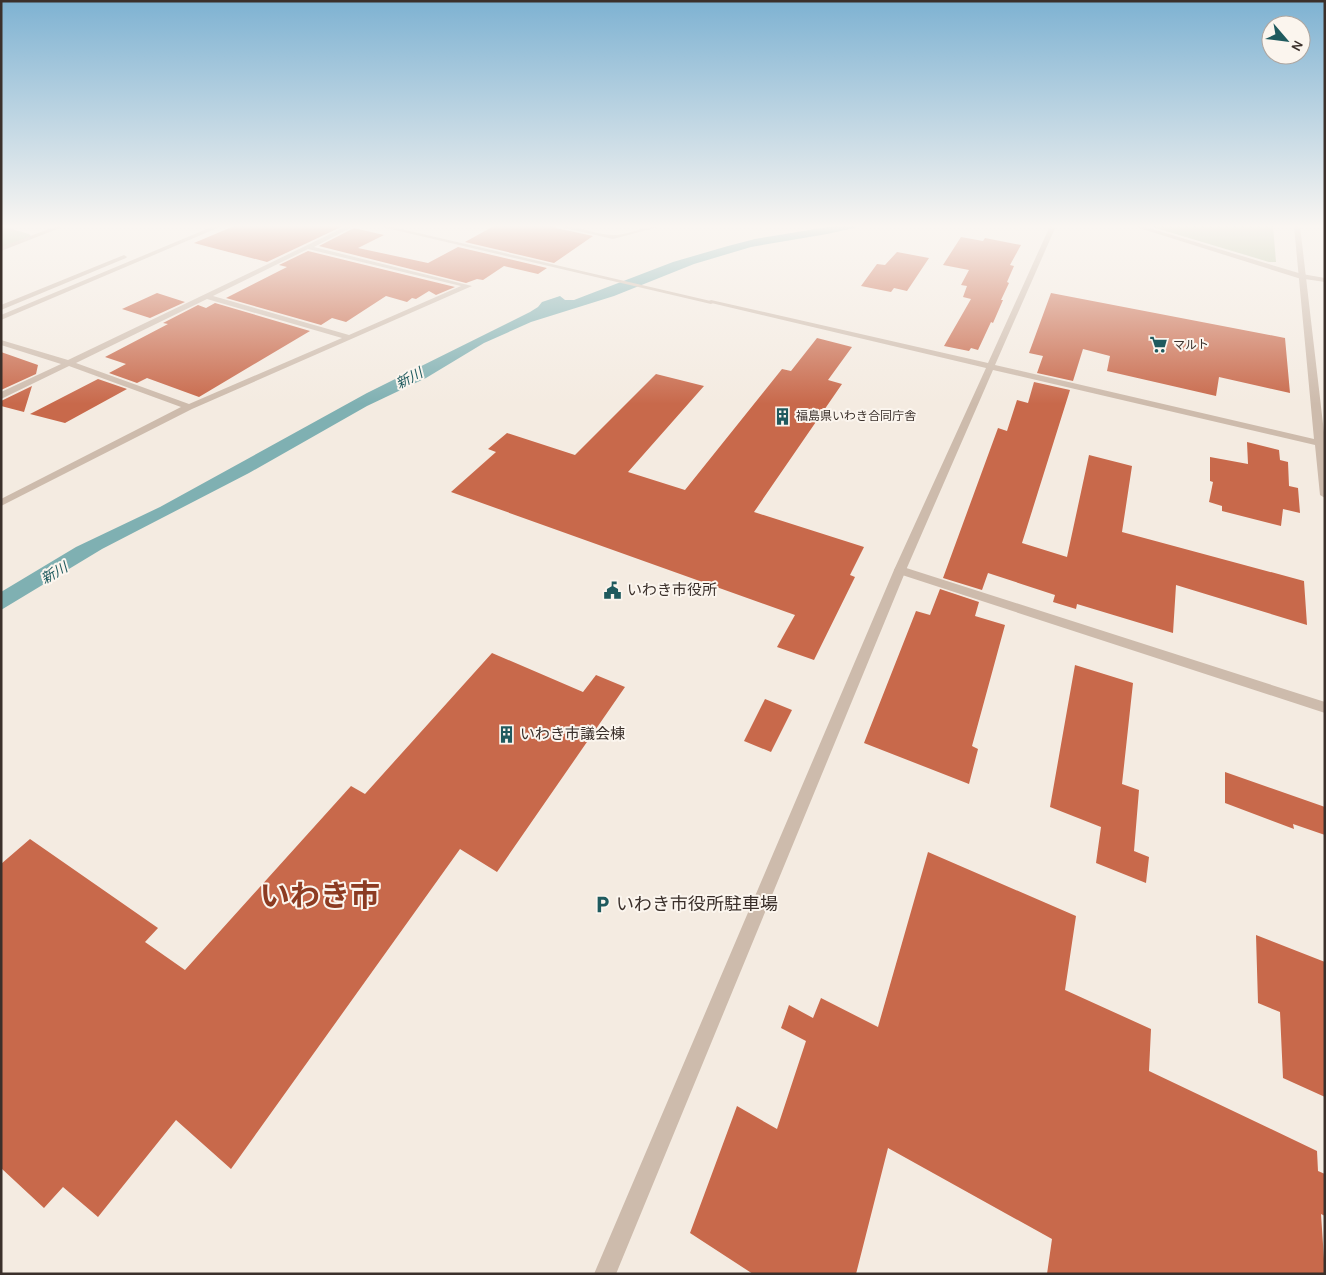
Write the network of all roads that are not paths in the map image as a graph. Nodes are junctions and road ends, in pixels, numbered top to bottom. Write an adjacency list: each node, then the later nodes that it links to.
1 (55, 286): 9 (street)
2 (78, 286): 10 (street)
3 (228, 286): 8 (street)
4 (466, 286): 11 (street)
5 (642, 286): 14 (street)
6 (1027, 286): 14 (street)
7 (1302, 286): 17 (street)
8 (206, 296): 11 (street); 13 (street)
9 (1, 308)
10 (1, 318)
11 (349, 337): 16 (street)
12 (1, 342): 13 (street)
13 (68, 363): 15 (street); 16 (street)
14 (990, 367): 17 (street); 20 (street)
15 (1, 396)
16 (189, 407): 19 (street)
17 (1322, 444): 18 (street)
18 (1325, 495)
19 (1, 503)
20 (900, 570): 21 (street); 22 (street)
21 (1325, 708)
22 (605, 1274)

